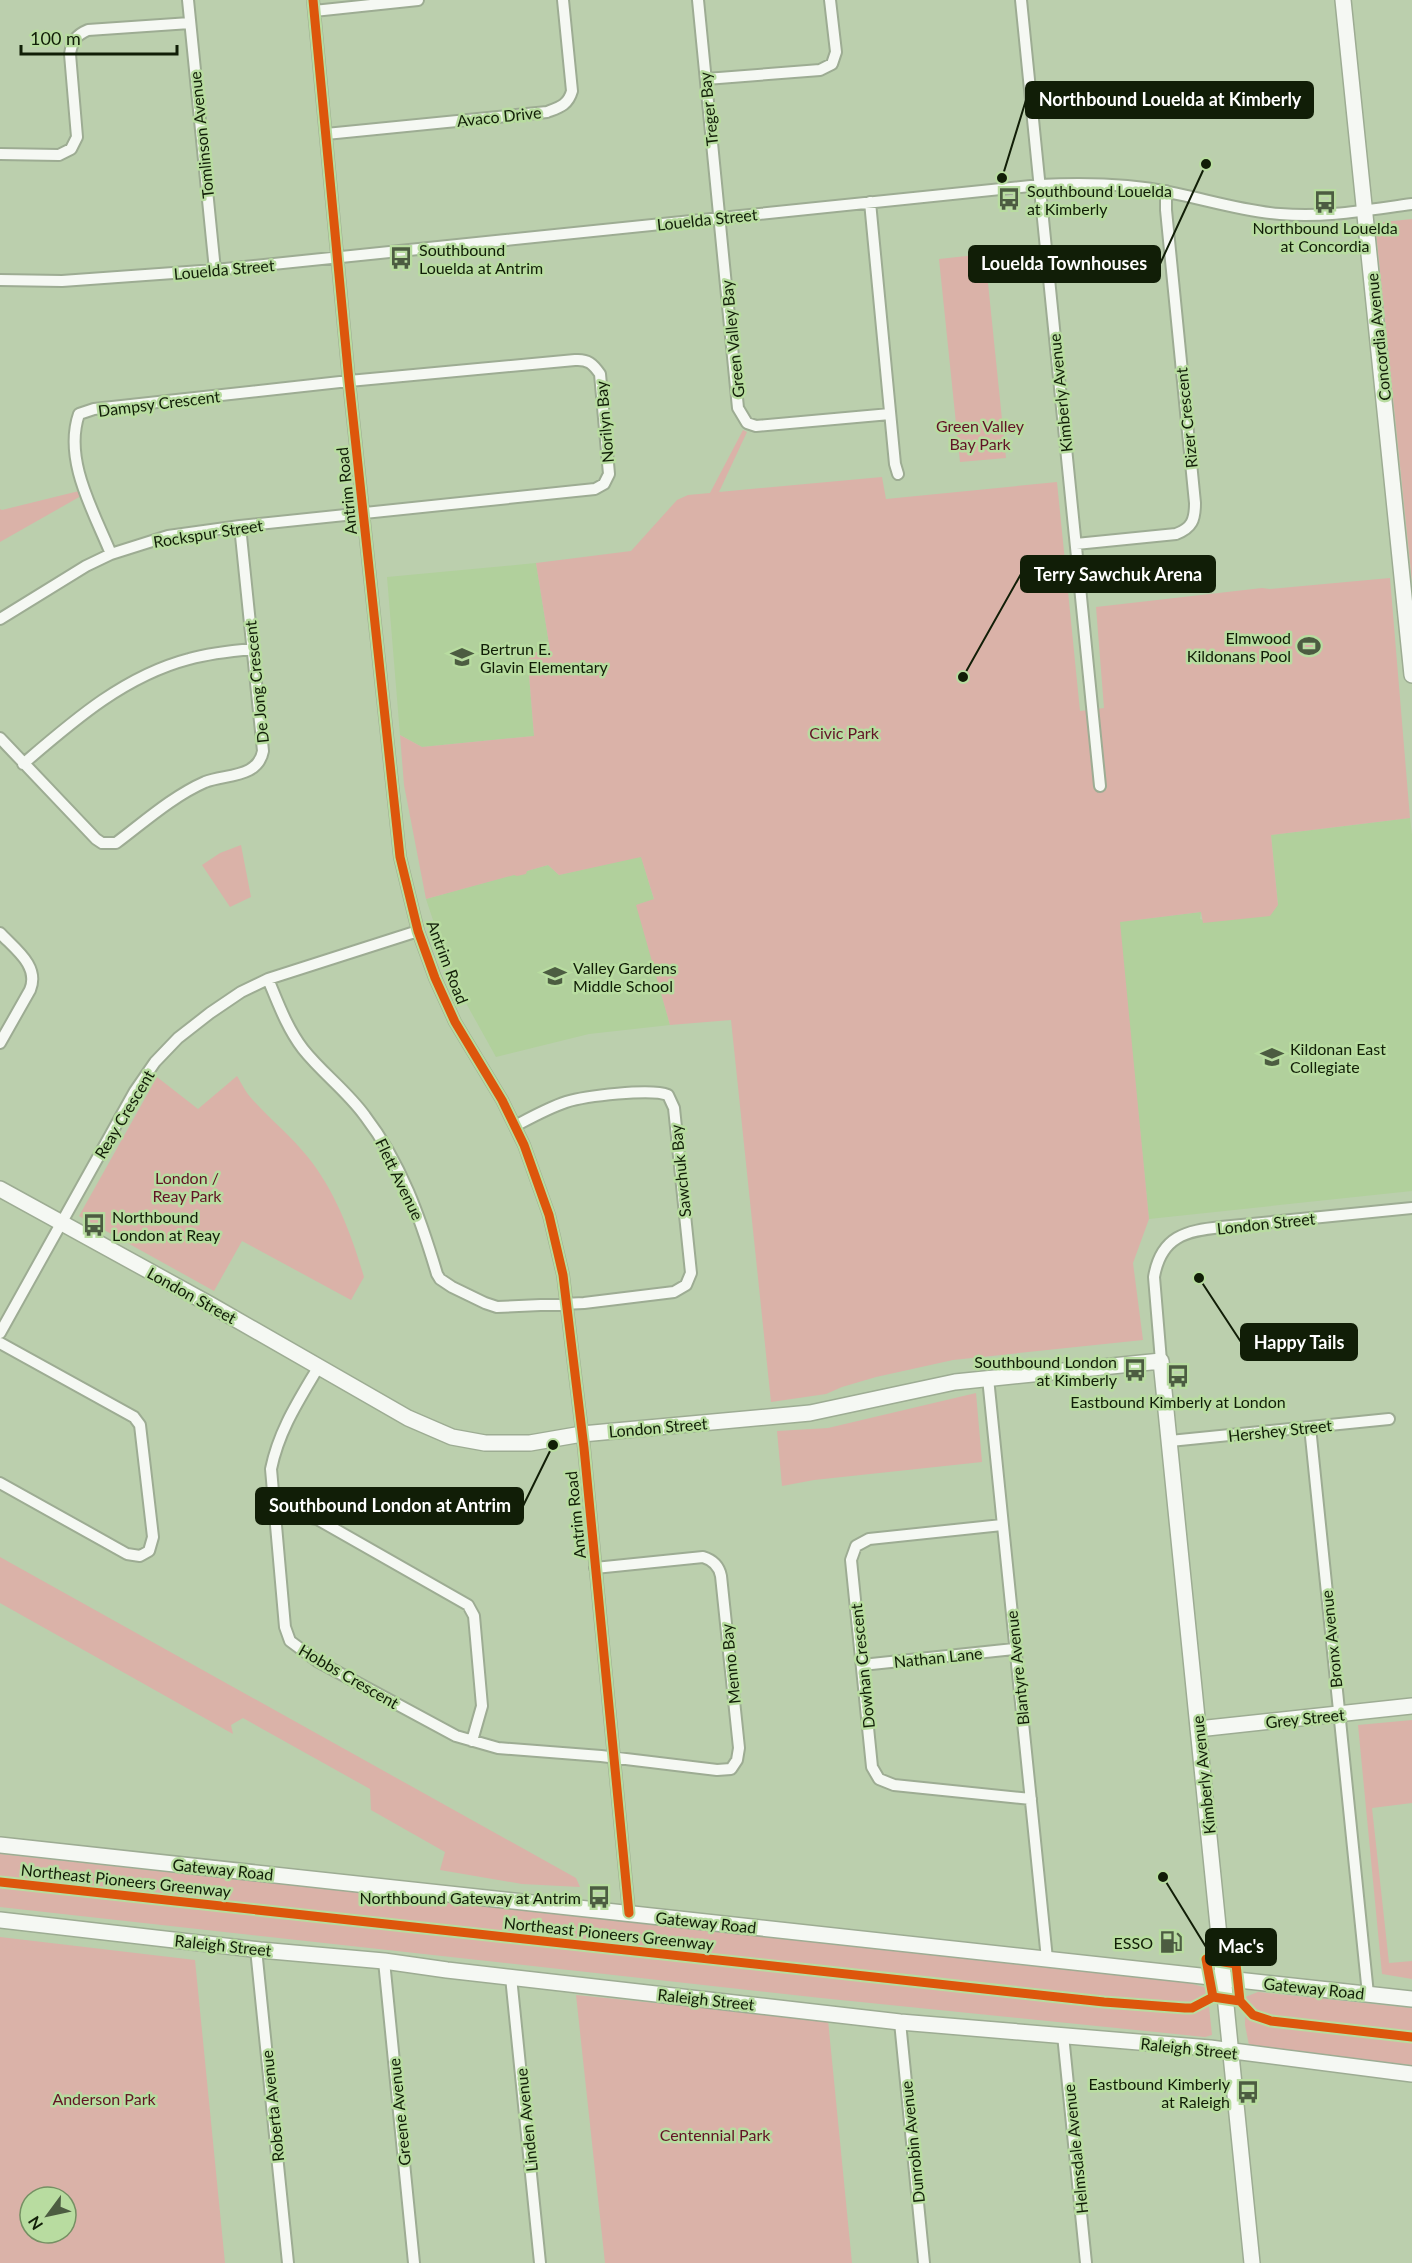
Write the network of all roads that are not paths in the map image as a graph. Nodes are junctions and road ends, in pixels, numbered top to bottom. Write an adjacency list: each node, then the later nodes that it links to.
1 (188, 0): 9 (street, Tomlinson Avenue)
2 (418, 0): 8 (street)
3 (563, 0): 11 (street, Avaco Drive)
4 (698, 0): 10 (street, Treger Bay)
5 (830, 0): 10 (street)
6 (1021, 0): 13 (street, Kimberly Avenue)
7 (1343, 0): 17 (street, Concordia Avenue)
8 (313, 5): 11 (street, Antrim Road)
9 (190, 23): 12 (street); 20 (street, Tomlinson Avenue)
10 (706, 79): 18 (street, Treger Bay)
11 (326, 134): 19 (street, Antrim Road)
12 (0, 154)
13 (1040, 185): 14 (street, Louelda Street); 15 (street, Louelda Street); 27 (street, Kimberly Avenue)
14 (1166, 191): 17 (street, Louelda Street); 27 (street, Rizer Crescent)
15 (870, 202): 18 (street, Louelda Street); 23 (street)
16 (1412, 204): 17 (street, Louelda Street)
17 (1365, 210): 31 (street, Concordia Avenue)
18 (720, 218): 19 (street, Louelda Street); 23 (street, Green Valley Bay)
19 (339, 258): 20 (street, Louelda Street); 22 (street, Antrim Road)
20 (215, 270): 21 (street, Louelda Street)
21 (0, 280)
22 (349, 381): 25 (street, Antrim Road); 25 (street, Norilyn Bay); 28 (street, Dampsy Crescent)
23 (890, 414): 24 (street)
24 (898, 474)
25 (363, 514): 26 (street, Rockspur Street); 35 (street, Antrim Road)
26 (240, 526): 28 (street, Rockspur Street); 30 (street, De Jong Crescent)
27 (1076, 543): 34 (street, Kimberly Avenue)
28 (111, 554): 29 (street, Rockspur Street)
29 (0, 619)
30 (253, 649): 33 (street); 33 (street, De Jong Crescent)
31 (1412, 675)
32 (0, 738): 33 (street, De Jong Crescent)
33 (23, 764)
34 (1100, 786)
35 (418, 931): 37 (street, Reay Crescent); 39 (street, Antrim Road)
36 (0, 933): 38 (street)
37 (268, 979): 42 (street, Reay Crescent); 44 (street, Flett Avenue)
38 (0, 1043)
39 (515, 1126): 44 (street, Antrim Road); 44 (street, Sawchuk Bay)
40 (0, 1189): 42 (street, London Street)
41 (1412, 1208): 43 (street, London Street)
42 (61, 1223): 45 (street, Reay Crescent); 48 (street, London Street)
43 (1154, 1286): 47 (street, Kimberly Avenue)
44 (568, 1303): 52 (street, Antrim Road)
45 (0, 1333)
46 (0, 1343): 54 (street)
47 (1161, 1361): 49 (street, London Street); 53 (street, Kimberly Avenue)
48 (319, 1366): 52 (street, London Street); 55 (street, Hobbs Crescent)
49 (988, 1378): 52 (street, London Street); 56 (street, Blantyre Avenue)
50 (1389, 1419): 51 (street, Hershey Street)
51 (1310, 1427): 53 (street, Hershey Street); 61 (street, Bronx Avenue)
52 (582, 1434): 57 (street, Antrim Road)
53 (1170, 1441): 62 (street, Kimberly Avenue)
54 (0, 1483)
55 (275, 1516): 63 (street, Hobbs Crescent); 63 (street)
56 (1002, 1525): 58 (street, Blantyre Avenue); 59 (street, Dowhan Crescent)
57 (595, 1568): 64 (street, Antrim Road); 64 (street, Menno Bay)
58 (1014, 1649): 59 (street, Nathan Lane); 65 (street, Blantyre Avenue)
59 (862, 1665): 65 (street, Dowhan Crescent)
60 (1412, 1706): 61 (street, Grey Street)
61 (1338, 1715): 62 (street, Grey Street); 74 (street, Bronx Avenue)
62 (1198, 1729): 73 (street, Kimberly Avenue)
63 (472, 1741): 64 (street, Hobbs Crescent)
64 (615, 1759): 67 (street, Antrim Road)
65 (1031, 1799): 70 (street, Blantyre Avenue)
66 (0, 1845): 67 (street, Gateway Road)
67 (629, 1913): 70 (street, Gateway Road)
68 (0, 1920): 69 (street, Raleigh Street)
69 (256, 1949): 71 (street, Raleigh Street); 80 (street, Roberta Avenue)
70 (1047, 1959): 73 (street, Gateway Road)
71 (384, 1961): 72 (street, Raleigh Street); 81 (street, Greene Avenue)
72 (511, 1977): 76 (street, Raleigh Street); 82 (street, Linden Avenue)
73 (1224, 1978): 74 (street, Gateway Road); 78 (street, Kimberly Avenue)
74 (1368, 1994): 75 (street, Gateway Road)
75 (1412, 1999)
76 (900, 2022): 77 (street, Raleigh Street); 83 (street, Dunrobin Avenue)
77 (1063, 2035): 78 (street, Raleigh Street); 84 (street, Helmsdale Avenue)
78 (1232, 2052): 79 (street, Raleigh Street); 85 (street, Kimberly Avenue)
79 (1412, 2074)
80 (288, 2263)
81 (414, 2263)
82 (540, 2263)
83 (924, 2263)
84 (1086, 2263)
85 (1252, 2263)

